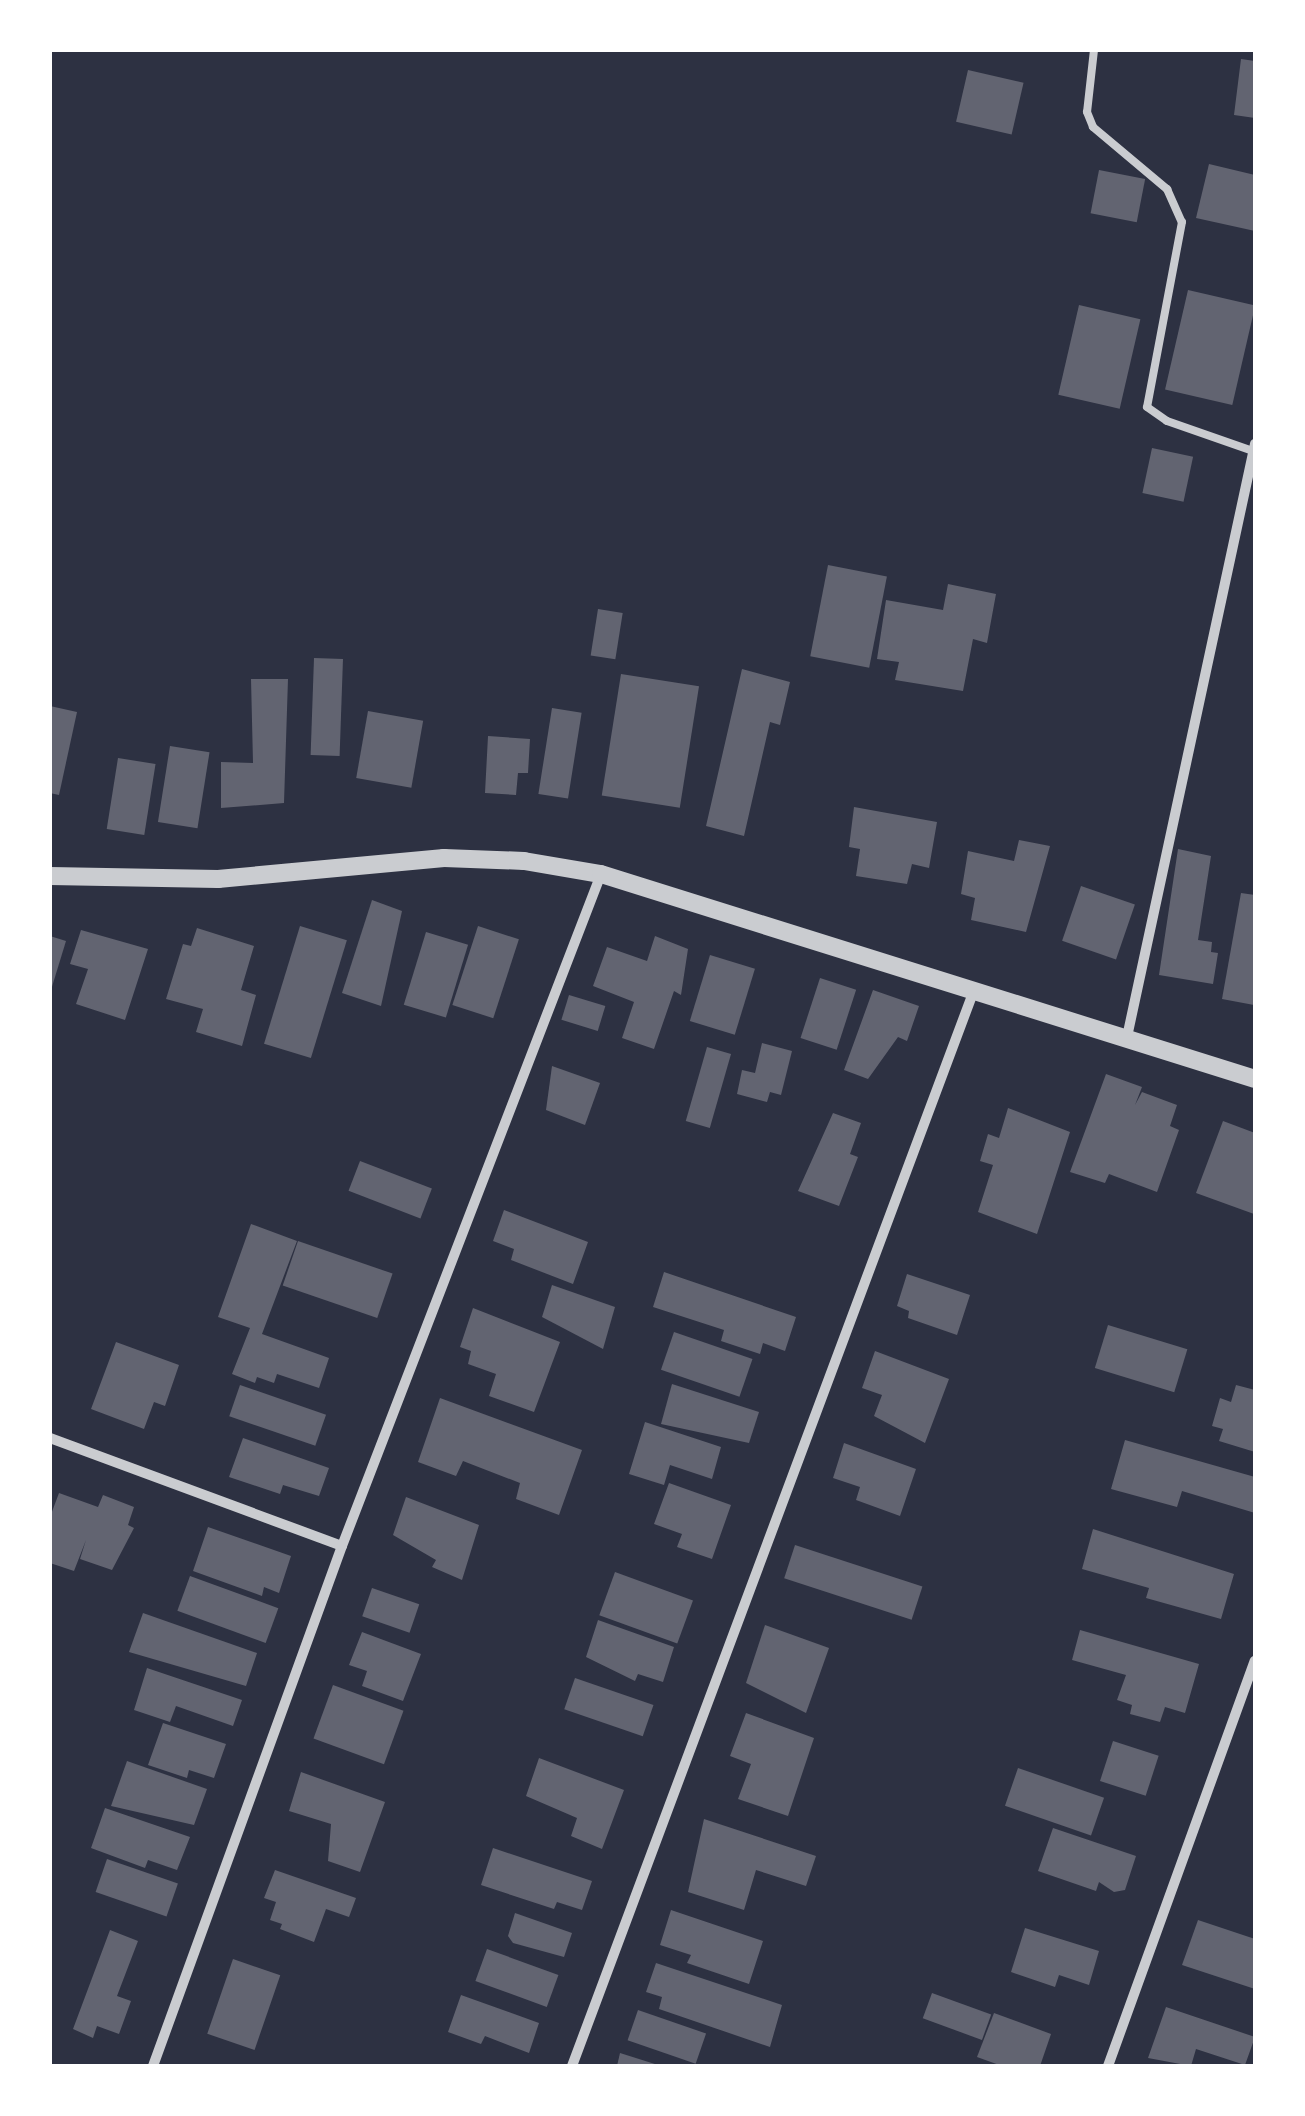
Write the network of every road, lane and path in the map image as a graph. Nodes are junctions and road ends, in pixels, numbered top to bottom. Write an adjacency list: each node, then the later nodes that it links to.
1 (1094, 50): 2 (lane)
2 (1254, 448): 6 (street)
3 (602, 874): 4 (street); 5 (street); 9 (street)
4 (50, 876)
5 (975, 986): 6 (street); 12 (street)
6 (1127, 1037): 7 (street)
7 (1255, 1078)
8 (50, 1438): 9 (street)
9 (342, 1546): 11 (street)
10 (1255, 1661): 13 (street)
11 (153, 2066)
12 (572, 2066)
13 (1108, 2066)

